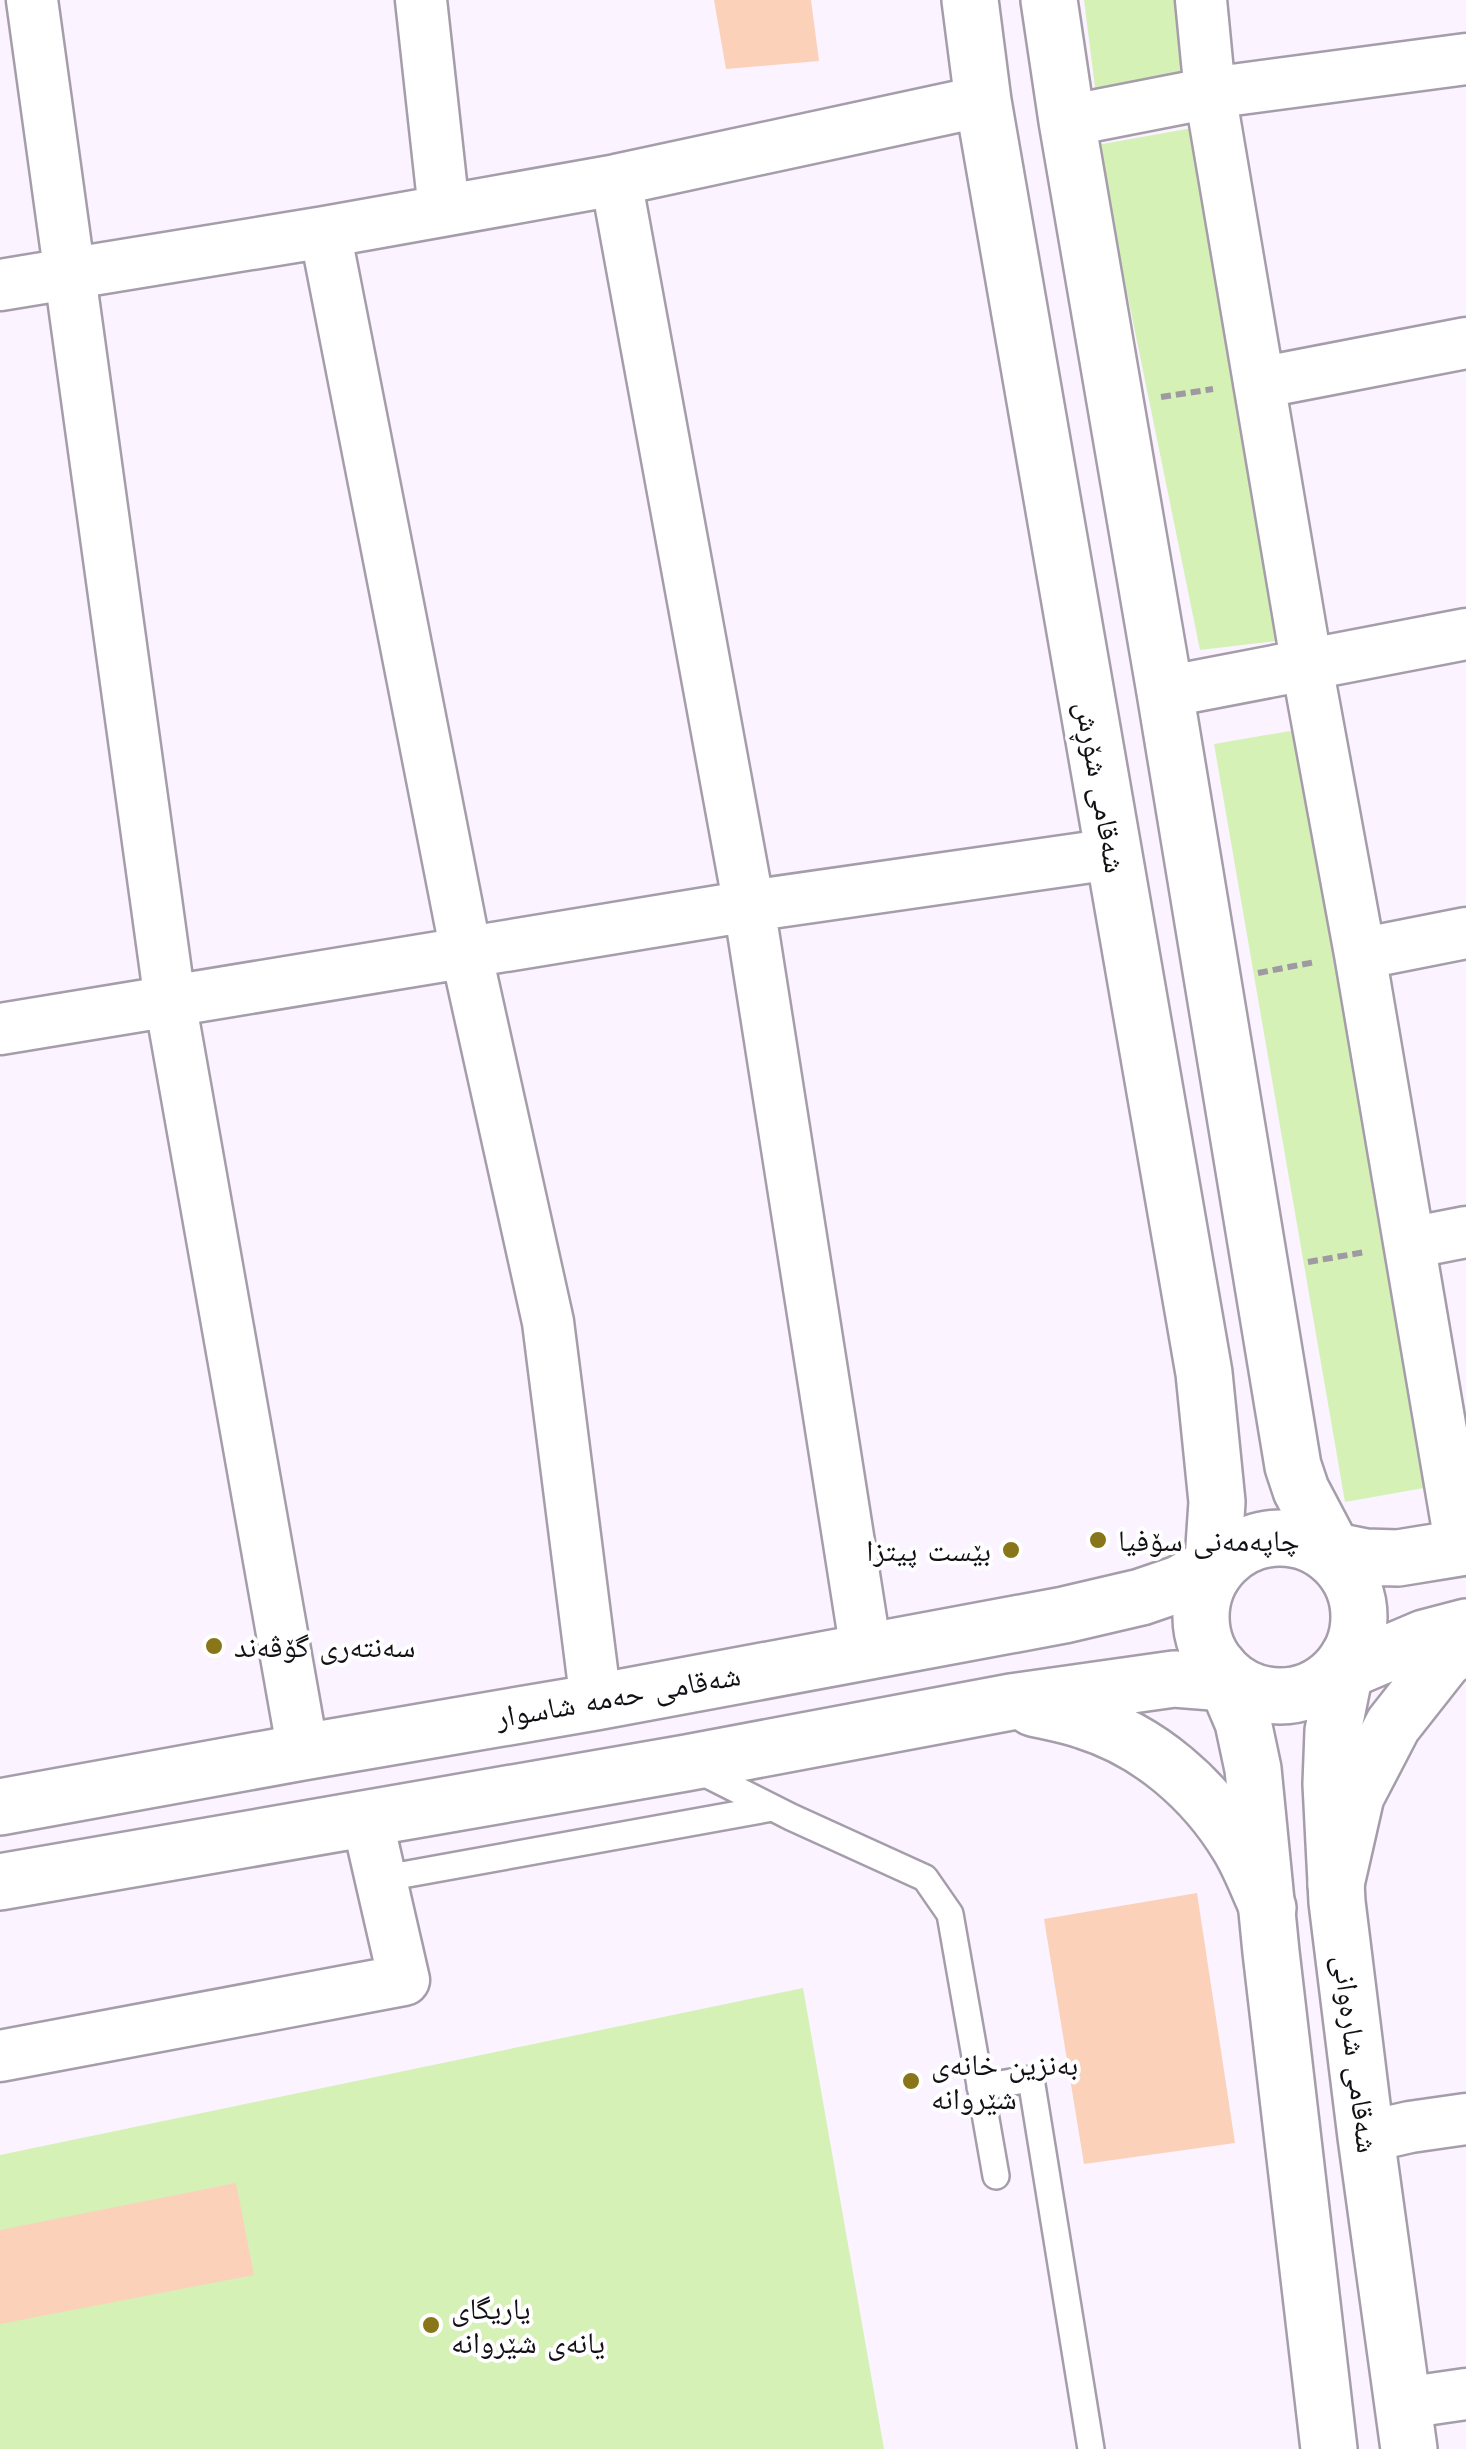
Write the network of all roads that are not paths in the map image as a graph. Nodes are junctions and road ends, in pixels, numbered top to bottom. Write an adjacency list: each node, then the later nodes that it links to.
1 (32, 0): 13 (street)
2 (421, 0): 11 (street)
3 (970, 0): 8 (main road, شەقامی شۆڕش)
4 (1049, 0): 9 (main road)
5 (1201, 0): 7 (street)
6 (1466, 59): 7 (street)
7 (1210, 93): 9 (street); 16 (street)
8 (983, 101): 10 (street); 20 (main road, شەقامی شۆڕش)
9 (1066, 121): 19 (main road)
10 (616, 180): 11 (street); 21 (street)
11 (444, 210): 12 (street)
12 (325, 232): 13 (street); 23 (street)
13 (71, 272): 14 (street); 25 (street)
14 (0, 285)
15 (1466, 343): 16 (street)
16 (1259, 383): 18 (street)
17 (1466, 634): 18 (street)
18 (1307, 666): 19 (street); 24 (street)
19 (1164, 692): 29 (main road)
20 (1112, 854): 21 (street); 30 (main road, شەقامی شۆڕش)
21 (749, 906): 23 (street); 36 (street)
22 (1466, 934): 24 (street)
23 (466, 952): 25 (street); 39 (street)
24 (1360, 954): 28 (street)
25 (170, 1000): 26 (street); 42 (street)
26 (0, 1028)
27 (1466, 1232): 28 (street)
28 (1410, 1243): 31 (street)
29 (1276, 1364): 30 (main road); 32 (main road)
30 (1204, 1373): 33 (main road, شەقامی شۆڕش)
31 (1463, 1548): 32 (main road)
32 (1331, 1554): 33 (main road); 37 (main road)
33 (1217, 1566): 36 (main road, شەقامی حەمە شاسوار); 38 (main road)
34 (1466, 1626): 37 (main road)
35 (1466, 1646): 50 (main road)
36 (866, 1650): 39 (main road, شەقامی حەمە شاسوار)
37 (1341, 1668): 38 (main road); 50 (main road, شەقامی شارەوانی)
38 (1228, 1679): 40 (main road); 51 (main road)
39 (596, 1702): 41 (main road, شەقامی حەمە شاسوار)
40 (1010, 1702): 43 (main road); 51 (main road)
41 (500, 1718): 42 (main road, شەقامی حەمە شاسوار); 44 (main road)
42 (303, 1752): 45 (main road, شەقامی حەمە شاسوار)
43 (686, 1763): 44 (main road); 46 (lane)
44 (523, 1791): 47 (main road)
45 (0, 1808)
46 (772, 1808): 48 (lane); 54 (lane)
47 (369, 1818): 48 (street); 49 (main road)
48 (380, 1879): 53 (street)
49 (0, 1882)
50 (1336, 1884): 52 (main road, شەقامی شارەوانی)
51 (1269, 1930): 52 (main road); 61 (main road)
52 (1342, 1943): 56 (main road, شەقامی شارەوانی)
53 (0, 2056)
54 (980, 2087): 57 (lane); 60 (lane)
55 (1466, 2119): 56 (street)
56 (1366, 2137): 59 (main road, شەقامی شارەوانی)
57 (996, 2176)
58 (1466, 2394): 59 (street)
59 (1407, 2426)
60 (1091, 2449)
61 (1329, 2449)

